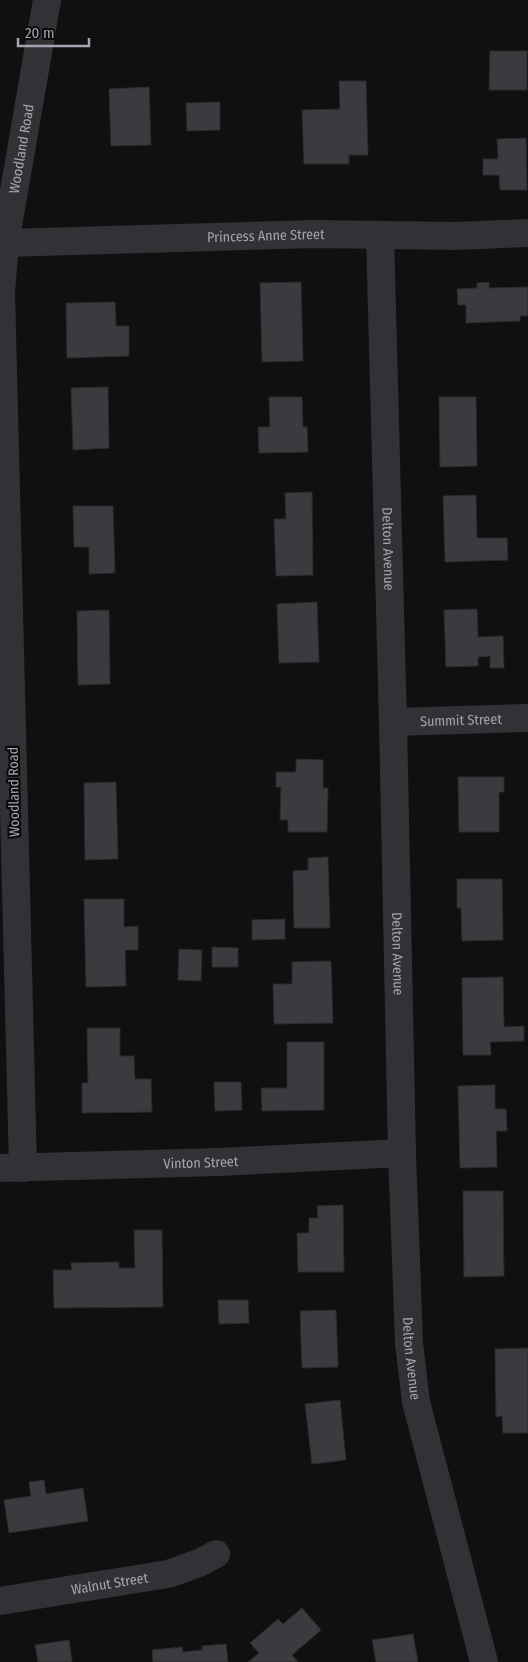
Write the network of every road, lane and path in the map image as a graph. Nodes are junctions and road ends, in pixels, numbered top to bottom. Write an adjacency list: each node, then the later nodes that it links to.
1 (48, 0): 4 (street, Woodland Road)
2 (528, 233): 3 (street, Princess Anne Street)
3 (380, 235): 4 (street, Princess Anne Street); 6 (street, Delton Avenue)
4 (6, 243): 8 (street, Woodland Road)
5 (528, 718): 6 (street, Summit Street)
6 (393, 722): 7 (street, Delton Avenue)
7 (402, 1153): 8 (street, Vinton Street); 11 (street, Delton Avenue)
8 (12, 1168)
9 (216, 1554): 10 (street, Walnut Street)
10 (0, 1601)
11 (484, 1662)

